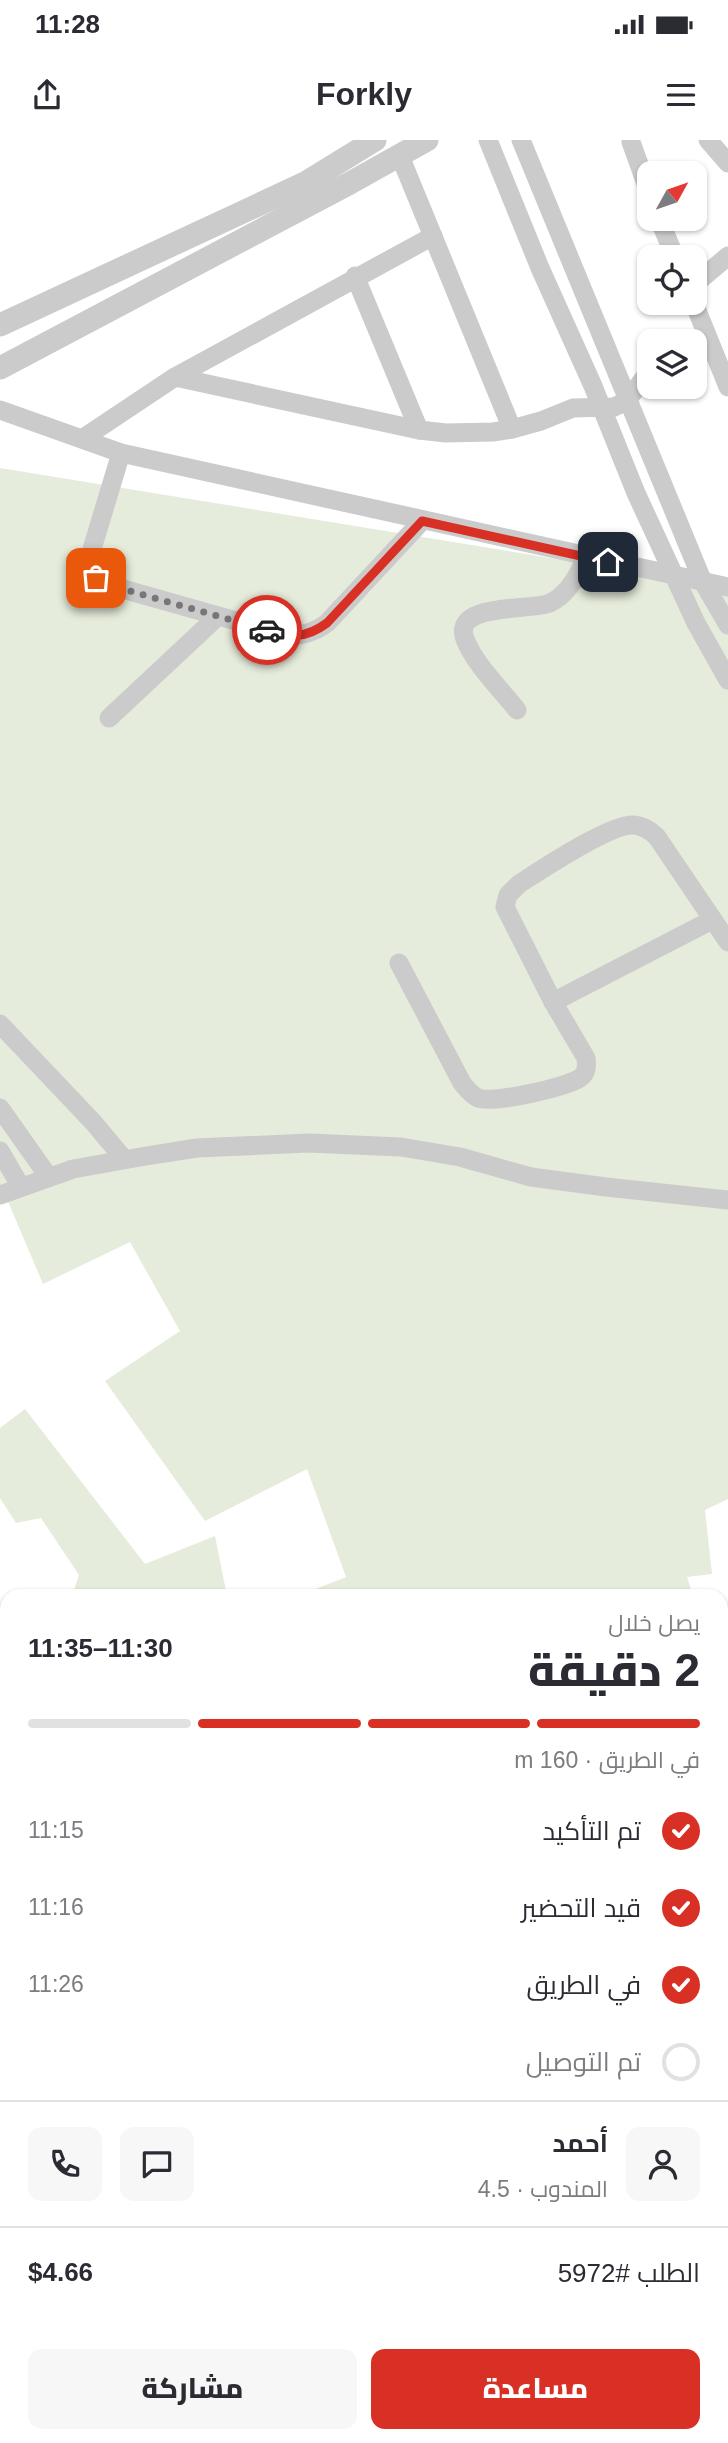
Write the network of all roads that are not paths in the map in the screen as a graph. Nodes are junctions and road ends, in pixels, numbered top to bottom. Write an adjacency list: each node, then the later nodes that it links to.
1 (375, 140): 14 (street)
2 (427, 140): 7 (street)
3 (488, 140): 20 (street)
4 (521, 140): 18 (street)
5 (708, 140): 9 (street)
6 (631, 142): 8 (street)
7 (400, 156): 10 (street); 16 (street)
8 (638, 161)
9 (728, 163)
10 (433, 236): 13 (street); 27 (street)
11 (728, 256): 12 (street)
12 (707, 274)
13 (355, 276): 19 (street); 28 (street)
14 (0, 325)
15 (707, 351): 22 (street)
16 (0, 368)
17 (637, 371): 18 (street)
18 (615, 372): 20 (street); 23 (street)
19 (175, 377): 28 (street); 29 (street)
20 (593, 386): 24 (street); 25 (street)
21 (637, 387): 23 (street)
22 (728, 387)
23 (627, 401): 25 (street); 34 (street)
24 (573, 408): 25 (street); 27 (street)
25 (601, 409): 33 (street)
26 (0, 410): 29 (street)
27 (512, 429): 28 (street)
28 (419, 430)
29 (82, 439): 30 (street)
30 (121, 453): 31 (street); 36 (street)
31 (422, 521): 32 (street); 36 (street)
32 (586, 556): 33 (street); 39 (street)
33 (674, 576): 34 (street); 38 (street)
34 (703, 582): 35 (street); 37 (street)
35 (728, 587)
36 (218, 616): 40 (street)
37 (728, 625)
38 (728, 680)
39 (517, 710)
40 (109, 718)
41 (712, 920): 42 (street); 44 (street); 44 (street)
42 (728, 942)
43 (399, 963): 44 (street)
44 (552, 1002)
45 (0, 1024): 48 (street)
46 (0, 1108): 49 (street)
47 (0, 1152): 50 (street)
48 (124, 1159): 49 (street); 52 (street)
49 (48, 1176): 50 (street)
50 (21, 1187): 51 (street)
51 (0, 1195)
52 (728, 1200)

